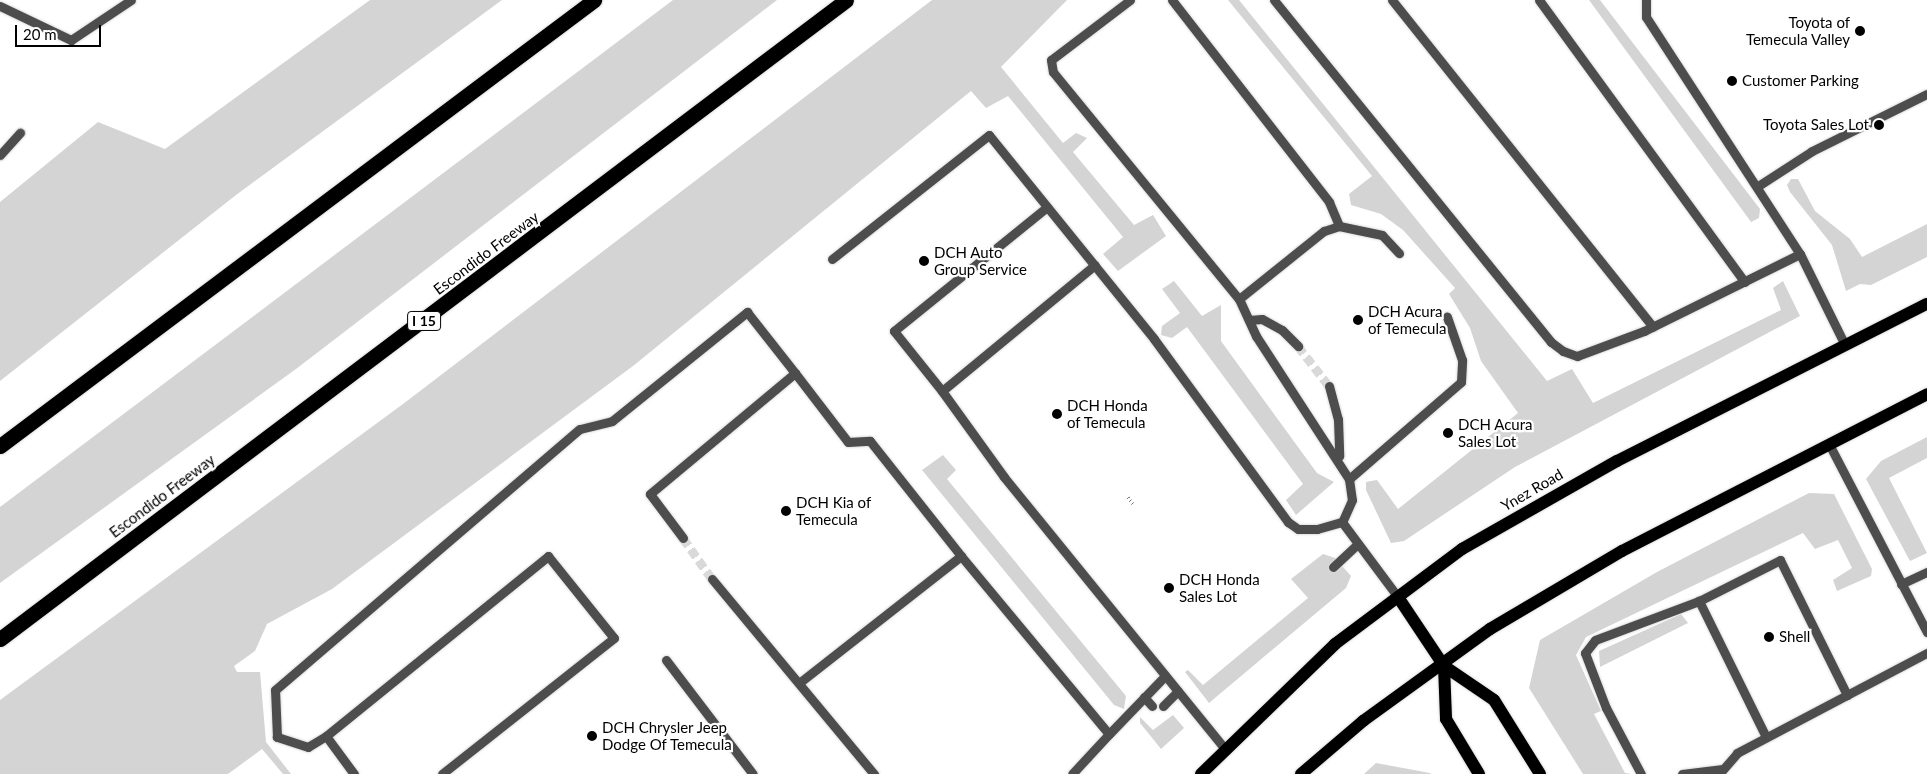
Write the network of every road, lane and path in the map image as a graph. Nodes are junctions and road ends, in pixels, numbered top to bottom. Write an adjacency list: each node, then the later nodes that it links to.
1 (131, 0): 10 (lane)
2 (594, 0): 33 (highway)
3 (846, 0): 50 (highway, Escondido Freeway / I 15)
4 (1130, 0): 22 (lane)
5 (1172, 0): 16 (lane)
6 (1274, 0): 26 (lane)
7 (1392, 0): 26 (lane)
8 (1539, 0): 21 (lane)
9 (1645, 0): 14 (lane)
10 (0, 6)
11 (1927, 94): 14 (lane)
12 (20, 132): 13 (lane)
13 (0, 155)
14 (1758, 186): 18 (lane)
15 (1047, 207): 19 (lane); 20 (lane); 31 (lane)
16 (1339, 226): 17 (lane); 22 (lane)
17 (1399, 253)
18 (1800, 254): 21 (lane); 27 (lane)
19 (832, 259)
20 (1094, 265): 31 (lane); 39 (lane)
21 (1745, 282): 26 (lane)
22 (1239, 299): 25 (lane)
23 (1927, 304): 27 (main road, Ynez Road)
24 (1448, 317): 36 (lane)
25 (1248, 320): 28 (lane); 35 (lane)
26 (1652, 327)
27 (1846, 345): 47 (main road, Ynez Road)
28 (1298, 346)
29 (795, 373): 40 (lane); 42 (lane); 62 (lane)
30 (1329, 386): 35 (lane)
31 (942, 391): 54 (lane)
32 (1927, 394): 34 (main road)
33 (0, 446)
34 (1830, 446): 46 (lane); 53 (main road)
35 (1339, 456): 36 (lane)
36 (1350, 479): 39 (lane)
37 (1128, 497): 38 (path)
38 (1134, 505)
39 (1342, 522): 41 (lane)
40 (683, 538)
41 (1358, 544): 43 (lane); 47 (lane)
42 (961, 556): 55 (lane); 61 (lane)
43 (1333, 567)
44 (1927, 572): 46 (lane)
45 (712, 579): 55 (lane)
46 (1902, 584): 49 (lane)
47 (1398, 597): 53 (main road); 64 (main road, Ynez Road)
48 (1699, 601): 57 (lane); 63 (lane); 75 (lane)
49 (1927, 632)
50 (0, 639)
51 (1927, 653): 57 (lane)
52 (666, 660): 68 (lane)
53 (1444, 666): 72 (main road); 73 (main road); 74 (main road)
54 (1165, 676): 56 (lane); 58 (lane)
55 (799, 683): 69 (lane)
56 (1178, 691): 60 (lane); 64 (lane)
57 (1847, 695): 63 (lane)
58 (1144, 697): 59 (lane); 61 (lane)
59 (1152, 706)
60 (1163, 706)
61 (1110, 734): 70 (lane)
62 (326, 736): 66 (lane); 67 (lane)
63 (1766, 737): 65 (lane)
64 (1225, 749): 71 (main road, Ynez Road)
65 (1720, 772): 76 (lane)
66 (354, 774)
67 (442, 774)
68 (753, 774)
69 (874, 774)
70 (1072, 774)
71 (1201, 774)
72 (1301, 774)
73 (1479, 774)
74 (1540, 774)
75 (1641, 774)
76 (1682, 774)

